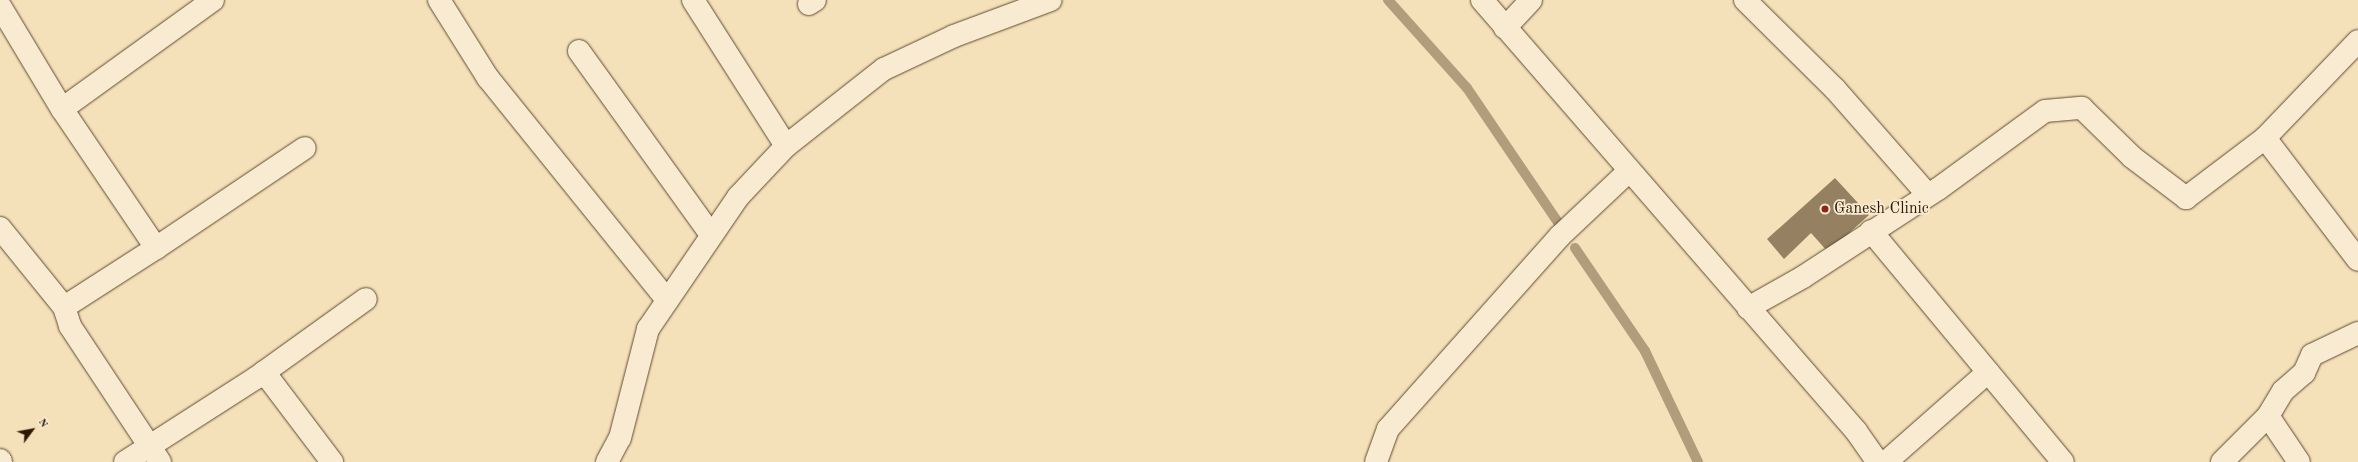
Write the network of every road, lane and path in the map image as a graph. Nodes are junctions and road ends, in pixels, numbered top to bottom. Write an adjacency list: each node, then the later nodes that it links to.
1 (213, 0): 12 (street)
2 (439, 0): 24 (street)
3 (693, 0): 14 (street)
4 (1051, 0): 14 (street)
5 (1482, 0): 9 (street)
6 (1531, 0): 9 (street)
7 (1745, 0): 17 (street)
8 (0, 6): 12 (street)
9 (1505, 28): 16 (street)
10 (2358, 41): 13 (street)
11 (579, 51): 20 (street)
12 (62, 109): 21 (street)
13 (2265, 138): 17 (street); 22 (street)
14 (786, 146): 20 (street)
15 (305, 148): 21 (street)
16 (1629, 171): 26 (street); 35 (street)
17 (1928, 195): 19 (street)
18 (0, 228): 25 (street)
19 (1871, 231): 26 (street); 29 (street)
20 (711, 235): 24 (street)
21 (156, 248): 25 (street)
22 (2358, 260)
23 (366, 299): 28 (street)
24 (667, 300): 34 (street)
25 (64, 307): 31 (street)
26 (1748, 308): 36 (street)
27 (2358, 333): 30 (street)
28 (264, 372): 31 (street); 33 (street)
29 (1988, 372): 37 (street); 38 (street)
30 (2268, 416): 39 (street); 40 (street)
31 (154, 454): 32 (street)
32 (125, 462)
33 (332, 462)
34 (607, 462)
35 (1376, 462)
36 (1878, 462)
37 (1886, 462)
38 (2063, 462)
39 (2222, 462)
40 (2299, 462)

